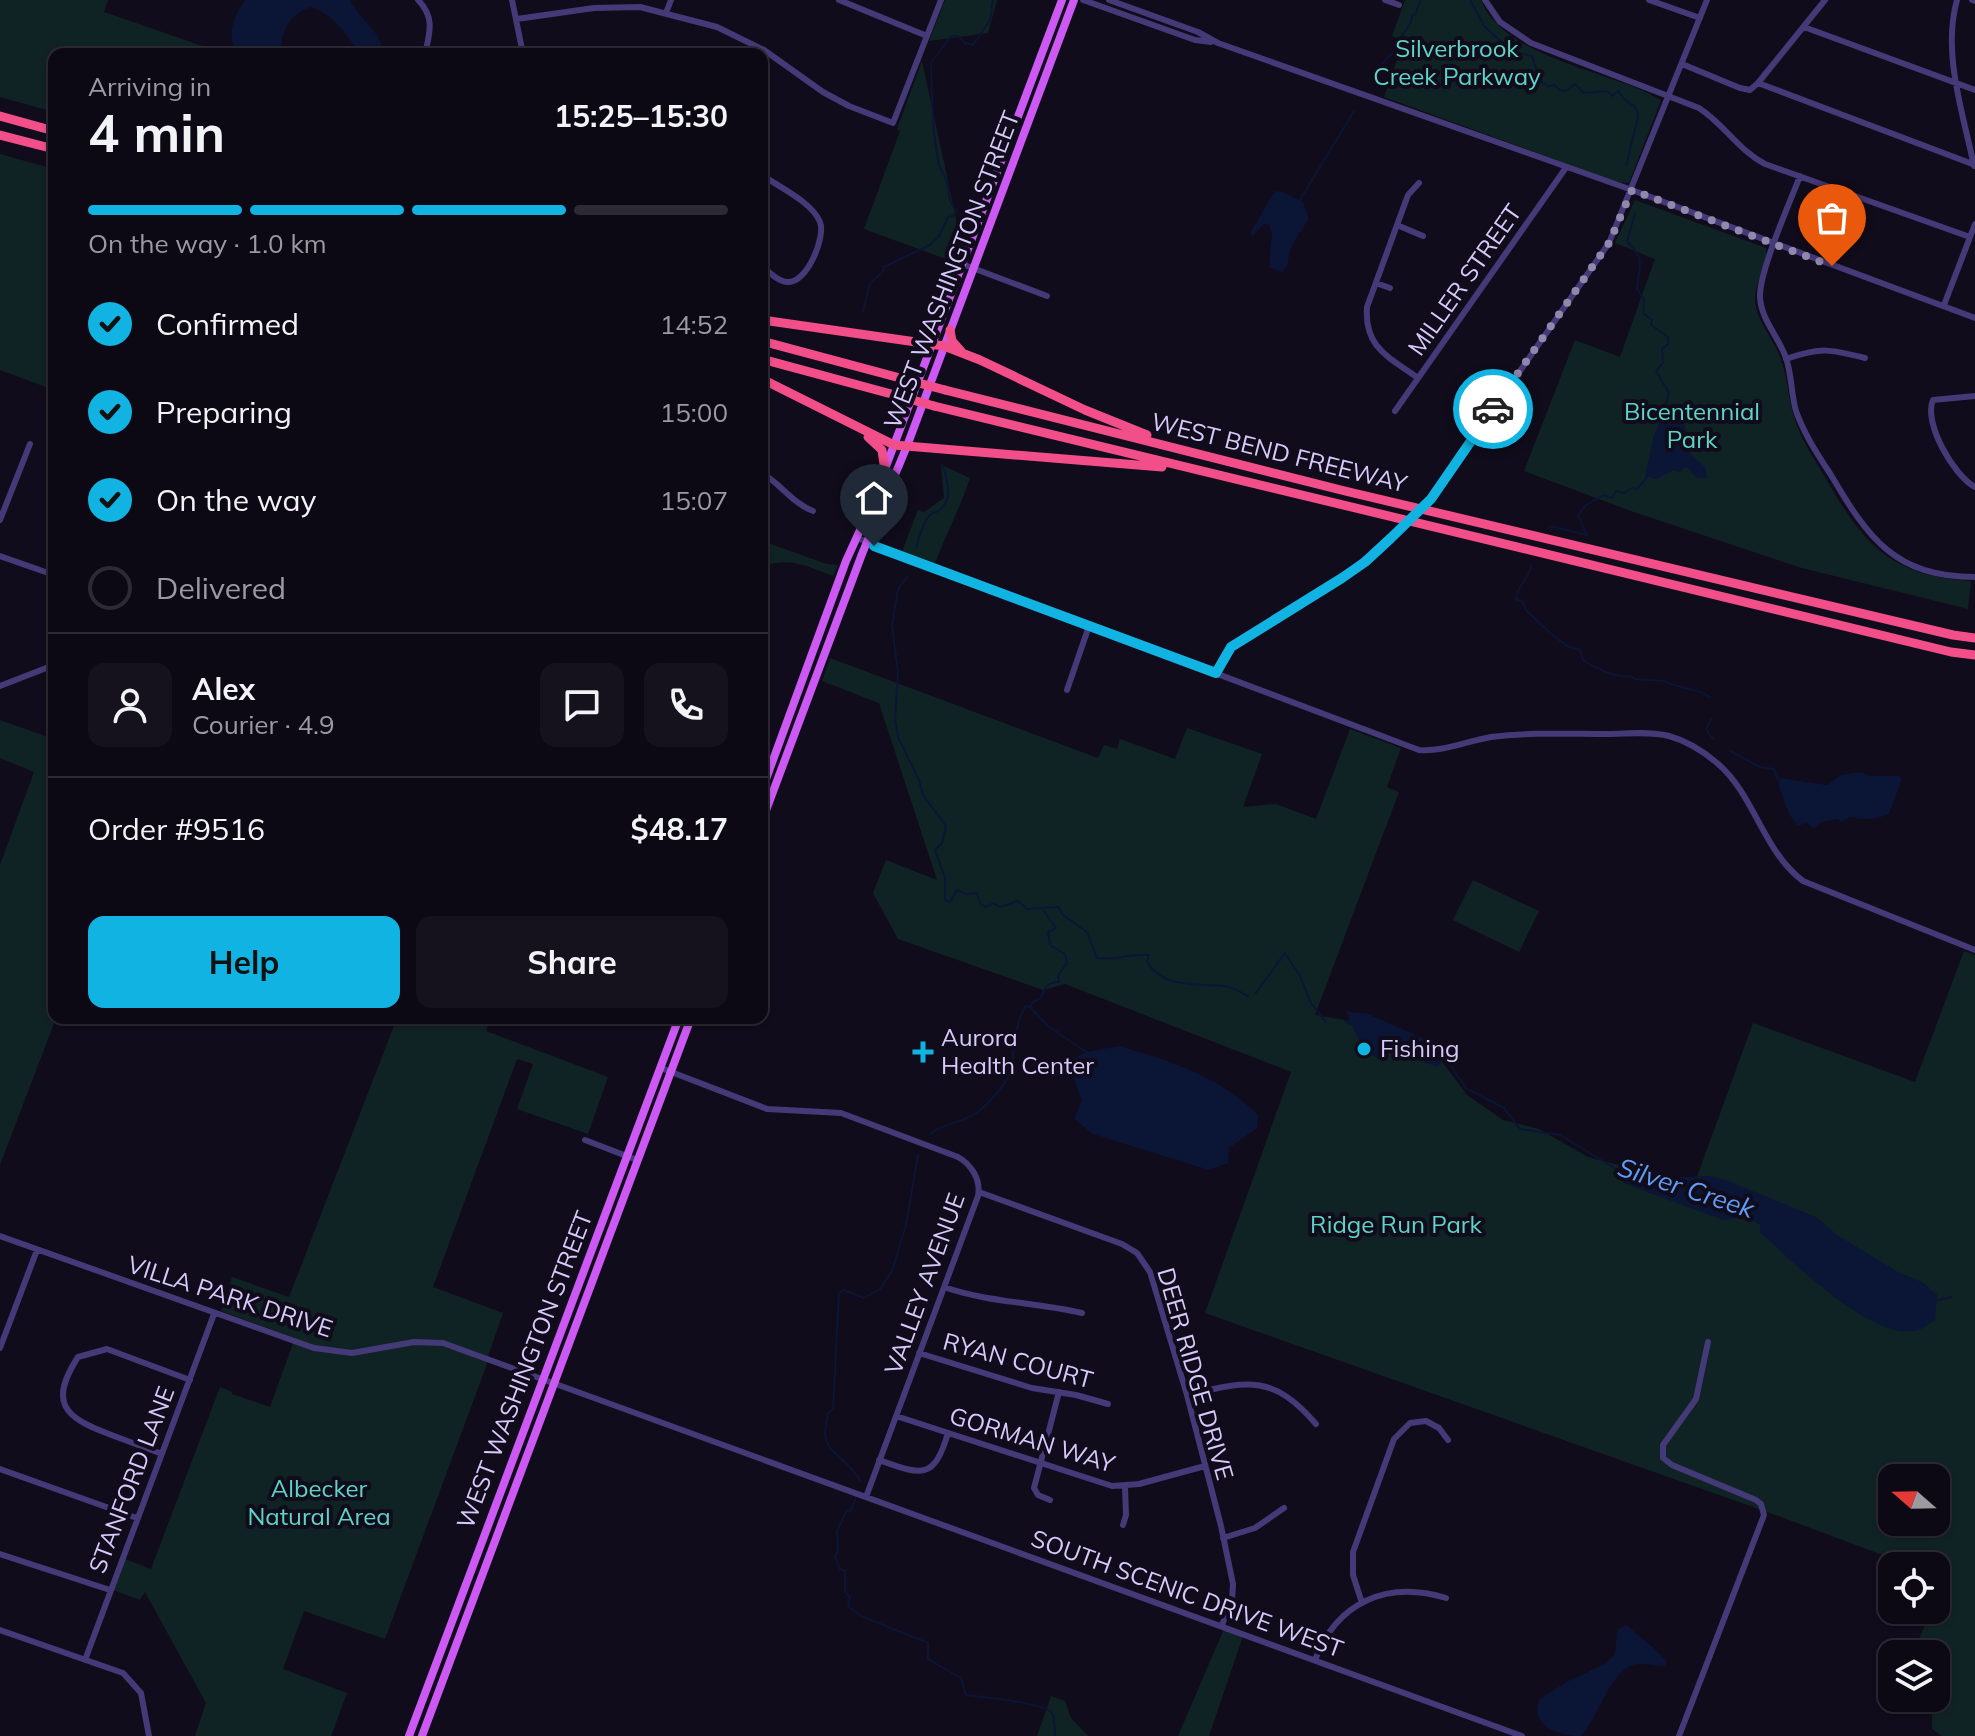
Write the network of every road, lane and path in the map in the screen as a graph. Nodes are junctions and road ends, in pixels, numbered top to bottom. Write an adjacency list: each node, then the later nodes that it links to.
1 (418, 0): 23 (street)
2 (512, 0): 19 (street)
3 (671, 0): 17 (street)
4 (839, 0): 21 (street)
5 (941, 0): 21 (street)
6 (1062, 0): 47 (main road, WEST WASHINGTON STREET)
7 (1074, 0): 48 (main road, WEST WASHINGTON STREET)
8 (1083, 0): 22 (street)
9 (1109, 0): 22 (street)
10 (1385, 0): 16 (street)
11 (1485, 0): 31 (street)
12 (1649, 0): 18 (street)
13 (1707, 0): 18 (street)
14 (1825, 0): 20 (street)
15 (1957, 0): 29 (street)
16 (1399, 5)
17 (666, 13): 19 (street); 25 (street)
18 (1700, 18): 27 (street)
19 (517, 19): 24 (street)
20 (1804, 27): 28 (street); 29 (street)
21 (927, 36): 26 (street)
22 (1218, 43): 37 (street)
23 (426, 48)
24 (522, 48)
25 (760, 48)
26 (768, 53)
27 (1682, 64): 28 (street); 31 (street)
28 (1758, 83): 36 (street)
29 (1956, 83): 30 (street); 36 (street)
30 (1975, 90)
31 (1668, 96): 38 (street); 41 (street)
32 (0, 116): 33 (highway)
33 (48, 129)
34 (0, 135): 35 (highway)
35 (48, 147)
36 (1975, 166)
37 (1565, 169): 41 (street); 64 (street, MILLER STREET)
38 (1800, 176): 44 (street); 46 (street)
39 (768, 179): 49 (street)
40 (1419, 183): 43 (street)
41 (1632, 190): 46 (street); 88 (street, bridge)
42 (1975, 224): 44 (street)
43 (1397, 225): 45 (street); 50 (street)
44 (1972, 235): 53 (street)
45 (1423, 236)
46 (1774, 245): 53 (street); 62 (street)
47 (962, 264): 48 (street); 58 (main road, WEST WASHINGTON STREET)
48 (973, 268): 52 (street); 56 (main road, WEST WASHINGTON STREET)
49 (768, 271)
50 (1376, 283): 51 (street); 64 (street)
51 (1390, 288)
52 (1047, 296)
53 (1944, 305): 54 (street)
54 (1975, 318)
55 (768, 321): 58 (highway)
56 (950, 330): 59 (main road, WEST WASHINGTON STREET); 60 (highway)
57 (768, 343): 72 (highway, WEST BEND FREEWAY, bridge)
58 (932, 343): 59 (highway); 70 (main road, WEST WASHINGTON STREET)
59 (944, 346): 60 (highway); 71 (main road, WEST WASHINGTON STREET)
60 (963, 353): 72 (highway)
61 (1865, 358): 62 (street)
62 (1786, 359): 83 (street)
63 (768, 361): 74 (highway, WEST BEND FREEWAY, bridge)
64 (1418, 378): 67 (street, MILLER STREET)
65 (768, 382): 68 (highway)
66 (1975, 396): 76 (street)
67 (1395, 411)
68 (859, 429): 70 (highway); 73 (highway)
69 (30, 444): 78 (street)
70 (894, 445): 71 (highway); 73 (main road, WEST WASHINGTON STREET)
71 (907, 446): 74 (highway); 80 (main road, WEST WASHINGTON STREET)
72 (1211, 457): 85 (highway, WEST BEND FREEWAY)
73 (885, 471): 79 (main road, WEST WASHINGTON STREET)
74 (1201, 471): 86 (highway, WEST BEND FREEWAY)
75 (768, 477): 77 (street)
76 (1975, 487)
77 (813, 511)
78 (0, 520)
79 (857, 538): 80 (street); 91 (main road, WEST WASHINGTON STREET)
80 (867, 543): 84 (street); 92 (main road, WEST WASHINGTON STREET)
81 (0, 556): 82 (street)
82 (48, 573)
83 (1975, 577)
84 (1089, 626): 88 (street); 90 (street)
85 (1975, 638)
86 (1975, 655)
87 (48, 667): 89 (street)
88 (1216, 673): 93 (street)
89 (0, 686)
90 (1067, 690)
91 (768, 774)
92 (768, 805)
93 (1975, 950)
94 (677, 1024): 96 (main road, WEST WASHINGTON STREET)
95 (689, 1024): 97 (main road, WEST WASHINGTON STREET)
96 (661, 1068): 97 (street, VALLEY AVENUE); 99 (main road, WEST WASHINGTON STREET)
97 (671, 1071): 100 (main road, WEST WASHINGTON STREET); 101 (street, VALLEY AVENUE)
98 (585, 1140): 99 (street)
99 (626, 1156): 100 (street); 110 (main road, WEST WASHINGTON STREET)
100 (637, 1160): 112 (main road, WEST WASHINGTON STREET)
101 (979, 1192): 104 (street, VALLEY AVENUE); 114 (street, DEER RIDGE DRIVE)
102 (0, 1236): 103 (street, VILLA PARK DRIVE)
103 (37, 1250): 106 (street, VILLA PARK DRIVE); 108 (street)
104 (944, 1287): 105 (street); 109 (street, VALLEY AVENUE)
105 (1082, 1313)
106 (214, 1314): 110 (street, VILLA PARK DRIVE); 111 (street, STANFORD LANE)
107 (1708, 1342): 144 (street)
108 (0, 1348)
109 (919, 1353): 113 (street, RYAN COURT); 116 (street, VALLEY AVENUE)
110 (544, 1378): 112 (street, VILLA PARK DRIVE); 141 (main road, WEST WASHINGTON STREET)
111 (190, 1380): 120 (street, STANFORD LANE); 120 (street)
112 (555, 1382): 126 (street, SOUTH SCENIC DRIVE WEST); 142 (main road, WEST WASHINGTON STREET)
113 (1059, 1392): 115 (street, RYAN COURT); 122 (street)
114 (1187, 1395): 117 (street); 123 (street, DEER RIDGE DRIVE)
115 (1108, 1404)
116 (896, 1416): 118 (street, GORMAN WAY); 121 (street, VALLEY AVENUE)
117 (1316, 1424)
118 (948, 1433): 121 (street); 122 (street, GORMAN WAY)
119 (1448, 1440): 135 (street)
120 (162, 1454): 129 (street, STANFORD LANE)
121 (879, 1460): 126 (street, VALLEY AVENUE)
122 (1040, 1463): 125 (street, GORMAN WAY); 127 (street)
123 (1205, 1466): 125 (street, GORMAN WAY); 131 (street, DEER RIDGE DRIVE)
124 (0, 1469): 129 (street)
125 (1125, 1487): 130 (street)
126 (866, 1497): 136 (street, SOUTH SCENIC DRIVE WEST)
127 (1050, 1500)
128 (1284, 1508): 131 (street)
129 (137, 1518): 133 (street, STANFORD LANE)
130 (1123, 1525)
131 (1223, 1538): 136 (street, DEER RIDGE DRIVE)
132 (0, 1554): 133 (street)
133 (110, 1590): 138 (street, STANFORD LANE)
134 (1446, 1598): 135 (street)
135 (1362, 1603): 139 (street)
136 (1222, 1625): 139 (street, SOUTH SCENIC DRIVE WEST)
137 (0, 1631): 138 (street)
138 (85, 1660): 140 (street)
139 (1315, 1660): 143 (street, SOUTH SCENIC DRIVE WEST)
140 (149, 1736)
141 (409, 1736)
142 (422, 1736)
143 (1522, 1736)
144 (1679, 1736)

